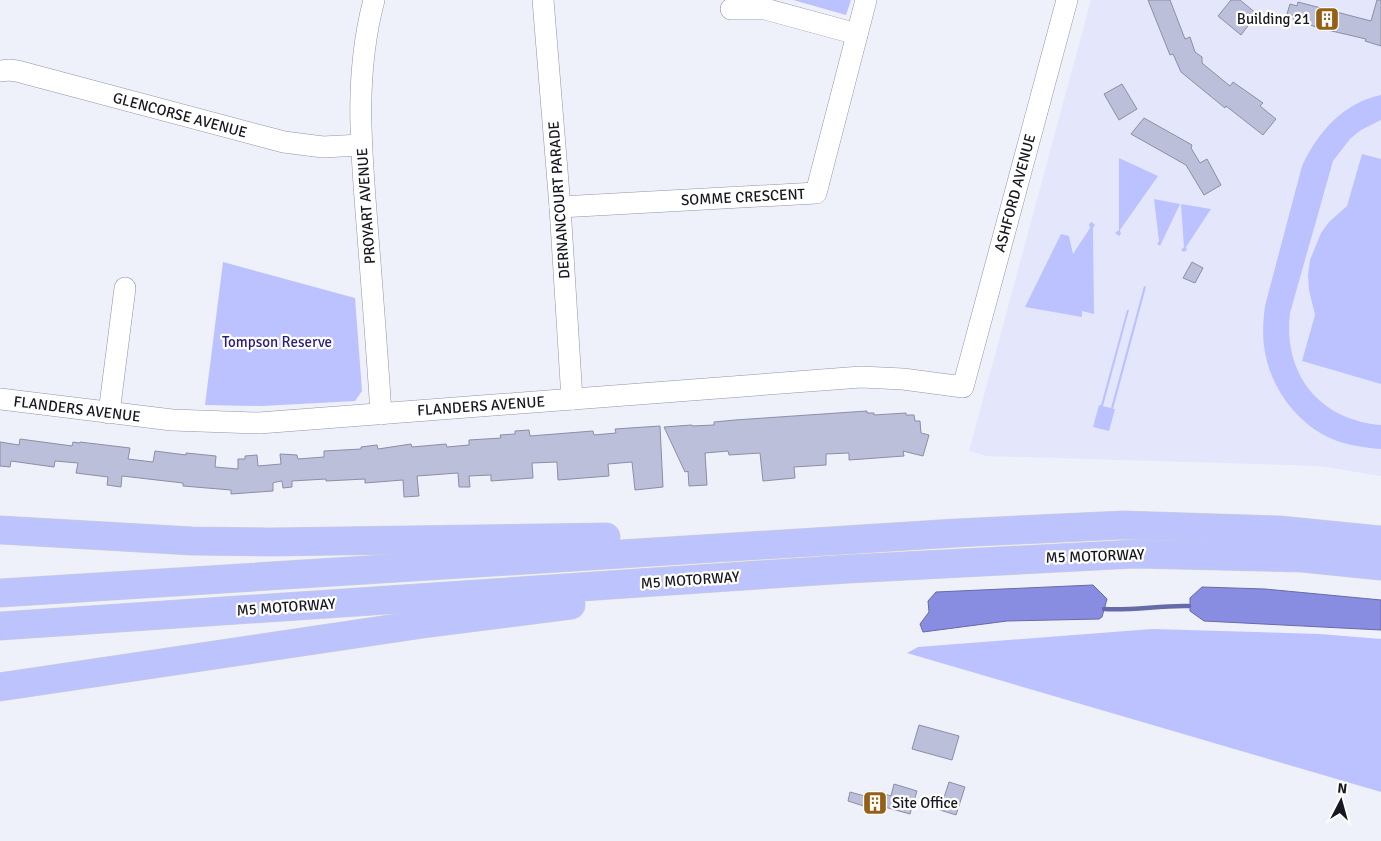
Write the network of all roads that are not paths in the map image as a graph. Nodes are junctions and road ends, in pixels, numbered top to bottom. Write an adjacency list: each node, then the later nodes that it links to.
1 (374, 0): 8 (street, PROYART AVENUE)
2 (543, 0): 9 (street, DERNANCOURT PARADE)
3 (866, 0): 6 (street, SOMME CRESCENT)
4 (1066, 0): 11 (street, ASHFORD AVENUE)
5 (730, 9): 6 (street)
6 (857, 34): 9 (street, SOMME CRESCENT)
7 (0, 71): 8 (street, GLENCORSE AVENUE)
8 (361, 145): 15 (street, PROYART AVENUE)
9 (560, 207): 13 (street, DERNANCOURT PARADE)
10 (125, 288): 14 (street)
11 (962, 387): 13 (street, FLANDERS AVENUE)
12 (0, 399): 14 (street, FLANDERS AVENUE)
13 (572, 399): 15 (street, FLANDERS AVENUE)
14 (109, 413): 15 (street, FLANDERS AVENUE)
15 (381, 414)
16 (0, 530): 17 (highway)
17 (956, 532): 18 (highway, M5 MOTORWAY); 21 (highway, M5 MOTORWAY)
18 (1381, 540)
19 (1381, 566): 20 (highway, M5 MOTORWAY)
20 (848, 569): 22 (highway, M5 MOTORWAY); 23 (highway)
21 (0, 593)
22 (0, 626)
23 (0, 687)

